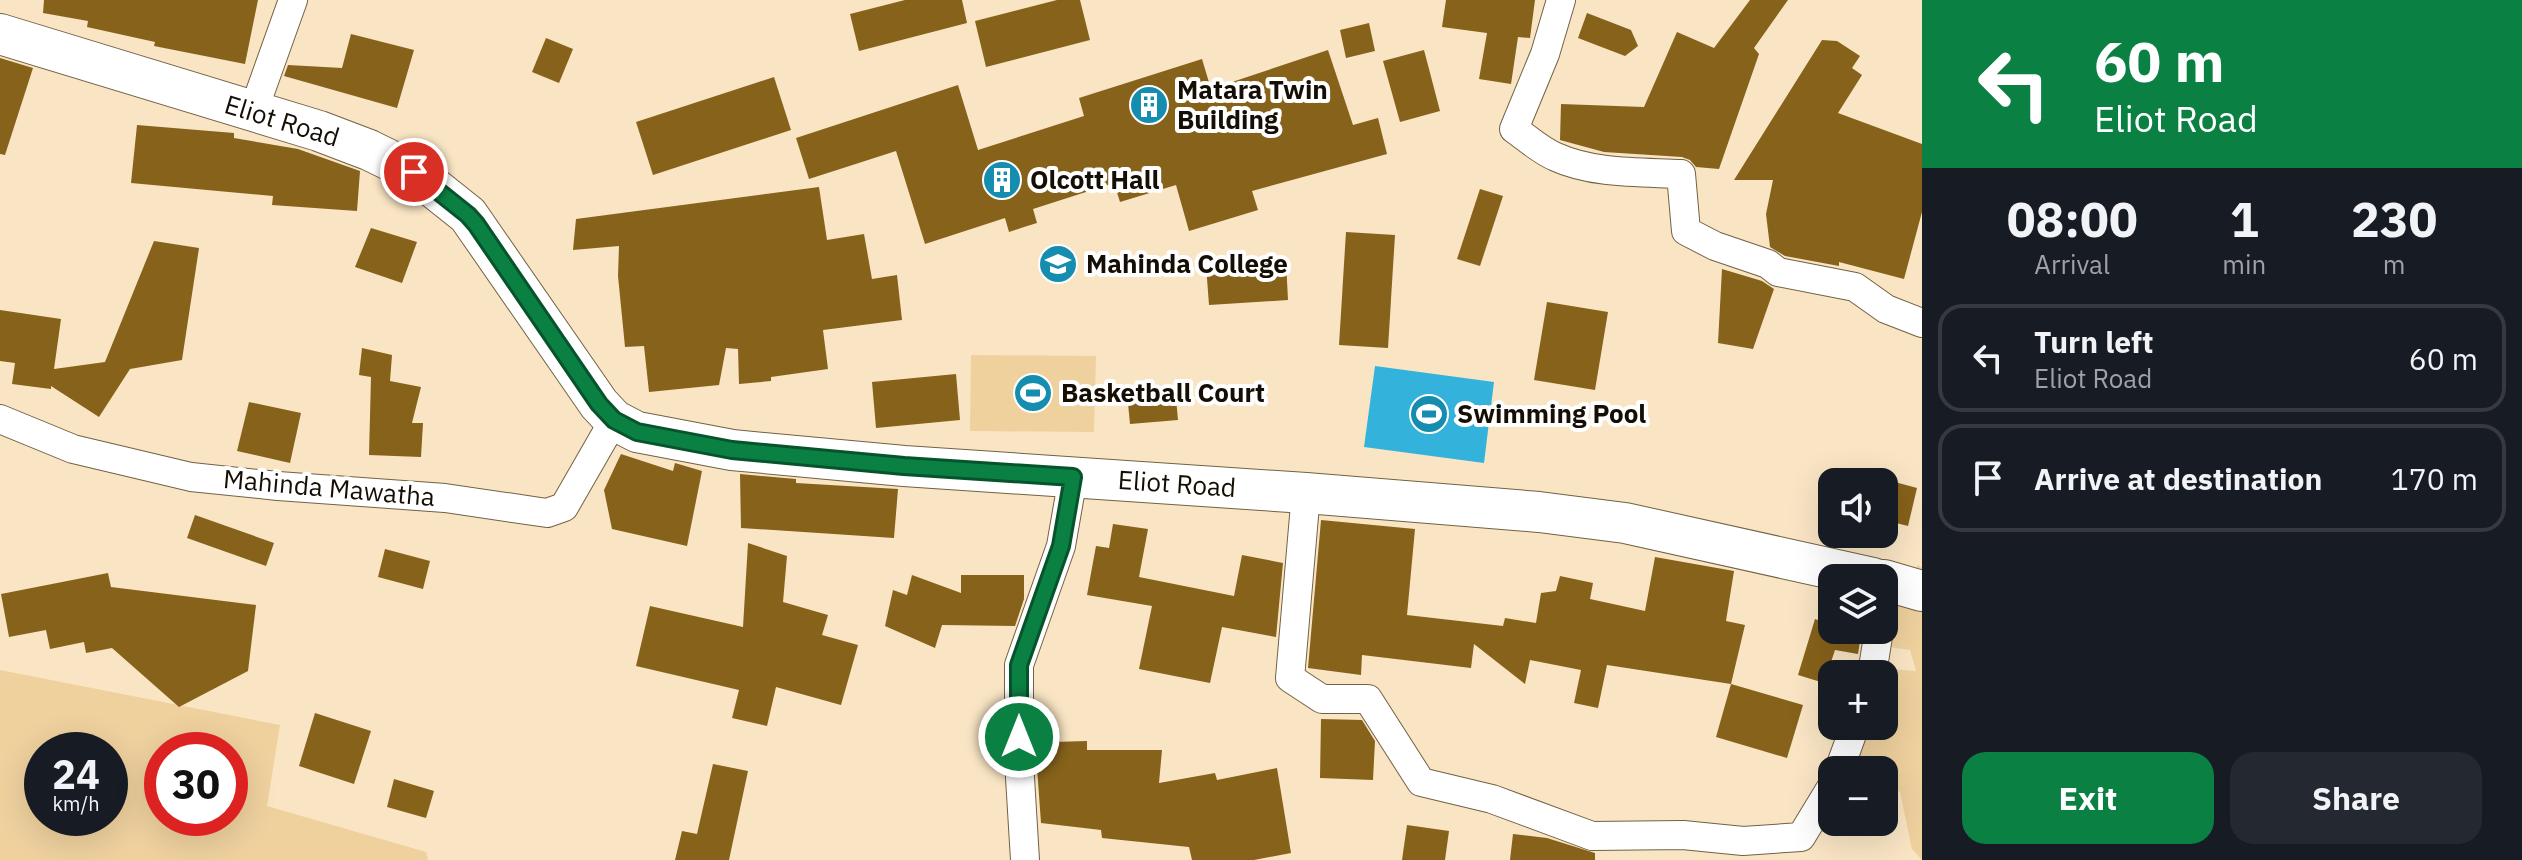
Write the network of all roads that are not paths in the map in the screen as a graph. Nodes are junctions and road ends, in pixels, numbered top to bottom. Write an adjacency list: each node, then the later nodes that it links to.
1 (293, 0): 4 (street)
2 (1561, 0): 5 (street)
3 (0, 34): 4 (street, Eliot Road)
4 (253, 112): 7 (street, Eliot Road)
5 (1922, 323)
6 (0, 419): 7 (street, Mahinda Mawatha)
7 (614, 420): 8 (street, Eliot Road)
8 (1073, 477): 9 (street, Eliot Road); 12 (street)
9 (1306, 493): 10 (street, Eliot Road); 11 (street)
10 (1818, 569)
11 (1818, 809)
12 (1025, 860)

